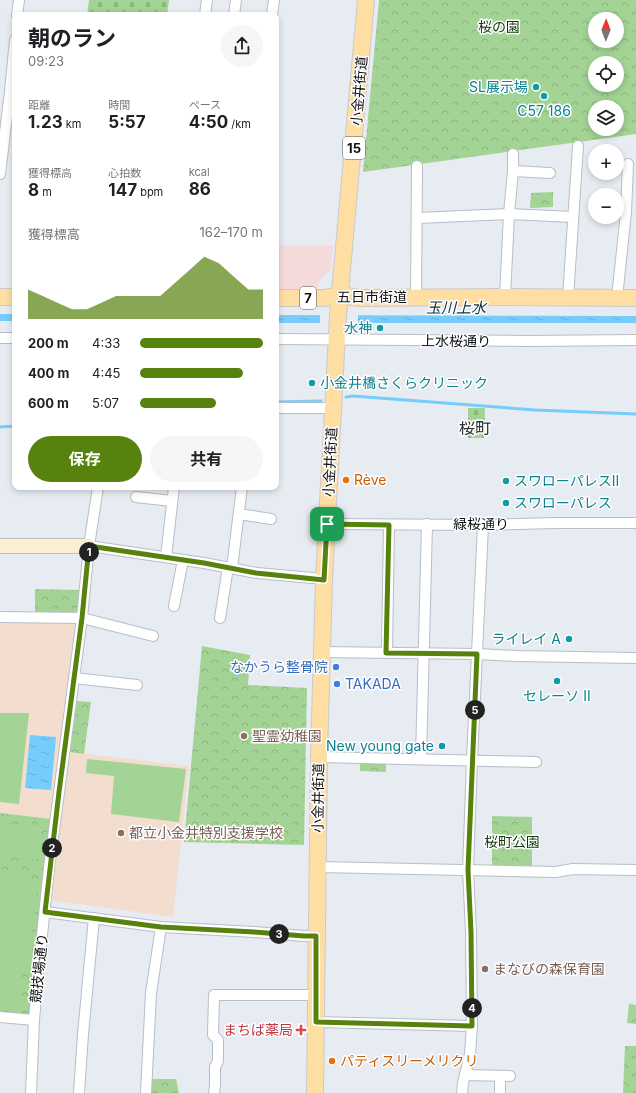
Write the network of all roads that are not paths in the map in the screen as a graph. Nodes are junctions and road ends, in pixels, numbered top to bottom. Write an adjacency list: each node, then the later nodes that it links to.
1 (19, 0): 6 (street)
2 (207, 0): 7 (street)
3 (236, 0): 8 (street)
4 (274, 0): 9 (street)
5 (366, 0): 21 (main road, 小金井街道 / 15)
6 (17, 12)
7 (205, 12)
8 (234, 12)
9 (272, 12)
10 (12, 97): 17 (street)
11 (578, 146): 19 (street)
12 (513, 154): 15 (street)
13 (628, 164): 28 (street)
14 (417, 166): 20 (street)
15 (513, 171): 16 (street); 18 (street)
16 (550, 173)
17 (0, 174)
18 (509, 214): 19 (street); 20 (street); 25 (street)
19 (573, 217): 27 (street)
20 (417, 218): 24 (street)
21 (340, 295): 24 (main road, 五日市街道 / 7); 26 (main road, 五日市街道 / 7); 33 (main road, 小金井街道 / 15)
22 (0, 297): 23 (main road)
23 (12, 297)
24 (416, 297): 25 (main road, 五日市街道 / 7)
25 (505, 297): 27 (main road, 五日市街道 / 7)
26 (279, 298)
27 (568, 298): 28 (main road, 五日市街道 / 7)
28 (618, 298): 29 (main road, 五日市街道 / 7)
29 (636, 298)
30 (0, 338): 31 (street)
31 (12, 338)
32 (279, 339): 33 (street, 上水桜通り)
33 (337, 340): 34 (street, 上水桜通り); 36 (main road, 小金井街道 / 15)
34 (636, 340)
35 (279, 408): 36 (street)
36 (333, 408): 45 (main road, 小金井街道 / 15)
37 (98, 490): 50 (street, 競技場通り)
38 (174, 490): 41 (street)
39 (242, 490): 42 (street)
40 (136, 497): 41 (street)
41 (172, 501): 51 (street)
42 (239, 514): 43 (street); 53 (street)
43 (271, 519)
44 (636, 523): 48 (street, 緑桜通り)
45 (327, 524): 47 (street, 緑桜通り); 54 (main road, 小金井街道 / 15)
46 (427, 524): 47 (street, 緑桜通り); 48 (street, 緑桜通り); 62 (street)
47 (389, 525): 61 (street)
48 (483, 525): 63 (street)
49 (0, 546): 50 (street)
50 (89, 546): 51 (street); 57 (street, 競技場通り)
51 (166, 557): 52 (street)
52 (183, 560): 53 (street); 55 (street)
53 (230, 568): 54 (street); 58 (street)
54 (324, 580): 60 (main road, 小金井街道 / 15)
55 (174, 606)
56 (0, 617): 57 (street)
57 (82, 618): 59 (street); 65 (street, 競技場通り)
58 (220, 618)
59 (153, 636)
60 (322, 652): 61 (street); 67 (main road, 小金井街道 / 15)
61 (386, 653): 62 (street)
62 (424, 654): 63 (street); 68 (street)
63 (477, 654): 64 (street); 69 (street)
64 (636, 658)
65 (74, 678): 66 (street); 74 (street, 競技場通り)
66 (137, 685)
67 (319, 757): 68 (street); 71 (main road, 小金井街道 / 15)
68 (422, 759): 69 (street)
69 (472, 760): 70 (street); 72 (street)
70 (530, 763)
71 (318, 867): 72 (street); 77 (main road, 小金井街道 / 15)
72 (468, 870): 73 (street); 82 (street)
73 (636, 870)
74 (45, 912): 75 (street); 80 (street, 競技場通り)
75 (94, 918): 76 (street); 85 (street)
76 (161, 927): 77 (street); 86 (street)
77 (316, 936): 78 (main road, 小金井街道 / 15)
78 (316, 995): 81 (main road, 小金井街道 / 15); 87 (street)
79 (0, 1017): 80 (street)
80 (34, 1020): 84 (street, 競技場通り)
81 (316, 1022): 82 (street); 88 (main road, 小金井街道 / 15)
82 (472, 1026): 83 (street)
83 (465, 1075): 89 (street); 90 (street)
84 (31, 1093)
85 (79, 1093)
86 (146, 1093)
87 (214, 1093)
88 (315, 1093)
89 (462, 1093)
90 (500, 1093)

